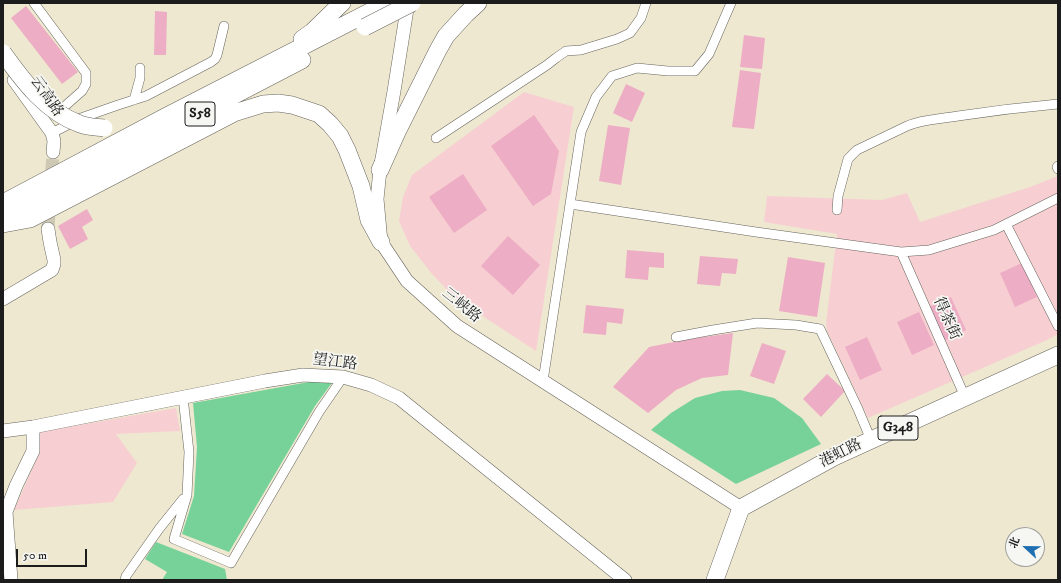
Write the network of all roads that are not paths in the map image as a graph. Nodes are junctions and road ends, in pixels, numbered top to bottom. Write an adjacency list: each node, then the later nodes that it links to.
1 (34, 3): 17 (street)
2 (342, 3): 12 (highway)
3 (387, 3): 9 (highway, S58)
4 (408, 3): 24 (main road, 三峡路)
5 (412, 3): 9 (highway, S58, bridge)
6 (478, 3): 24 (highway)
7 (646, 3): 20 (street)
8 (731, 3): 27 (street)
9 (363, 22): 12 (highway, S58); 29 (highway, S58)
10 (224, 26): 15 (street)
11 (3, 53): 18 (highway, bridge)
12 (272, 63): 18 (highway, S58)
13 (3, 64): 19 (main road, 云高路)
14 (140, 68): 15 (street)
15 (134, 100): 19 (street)
16 (1058, 104): 28 (street)
17 (65, 106)
18 (165, 117): 26 (highway, S58)
19 (52, 134): 21 (main road, 云高路)
20 (436, 138)
21 (53, 152)
22 (1058, 166): 23 (street)
23 (1058, 169)
24 (380, 170): 33 (main road, 三峡路)
25 (1058, 198): 31 (street)
26 (3, 203)
27 (570, 204): 34 (street); 40 (street)
28 (837, 210)
29 (3, 218)
30 (3, 224): 33 (highway)
31 (1006, 224): 34 (street); 36 (street)
32 (48, 229): 35 (main road)
33 (381, 242): 40 (main road, 三峡路)
34 (901, 252): 42 (street, 得茶街)
35 (3, 299)
36 (1058, 326)
37 (676, 337): 45 (street)
38 (1058, 355): 42 (highway, 港虹路 / G348)
39 (343, 377): 41 (main road, 望江路); 46 (street); 50 (main road, 望江路)
40 (543, 381): 47 (main road, 三峡路)
41 (183, 397): 43 (main road, 望江路); 46 (street)
42 (965, 397): 45 (highway, 港虹路 / G348)
43 (33, 427): 44 (main road, 望江路); 48 (main road)
44 (3, 431)
45 (871, 440): 47 (highway, 港虹路 / G348)
46 (187, 495): 49 (street)
47 (741, 508): 51 (highway)
48 (11, 580)
49 (125, 580)
50 (625, 580)
51 (715, 580)

